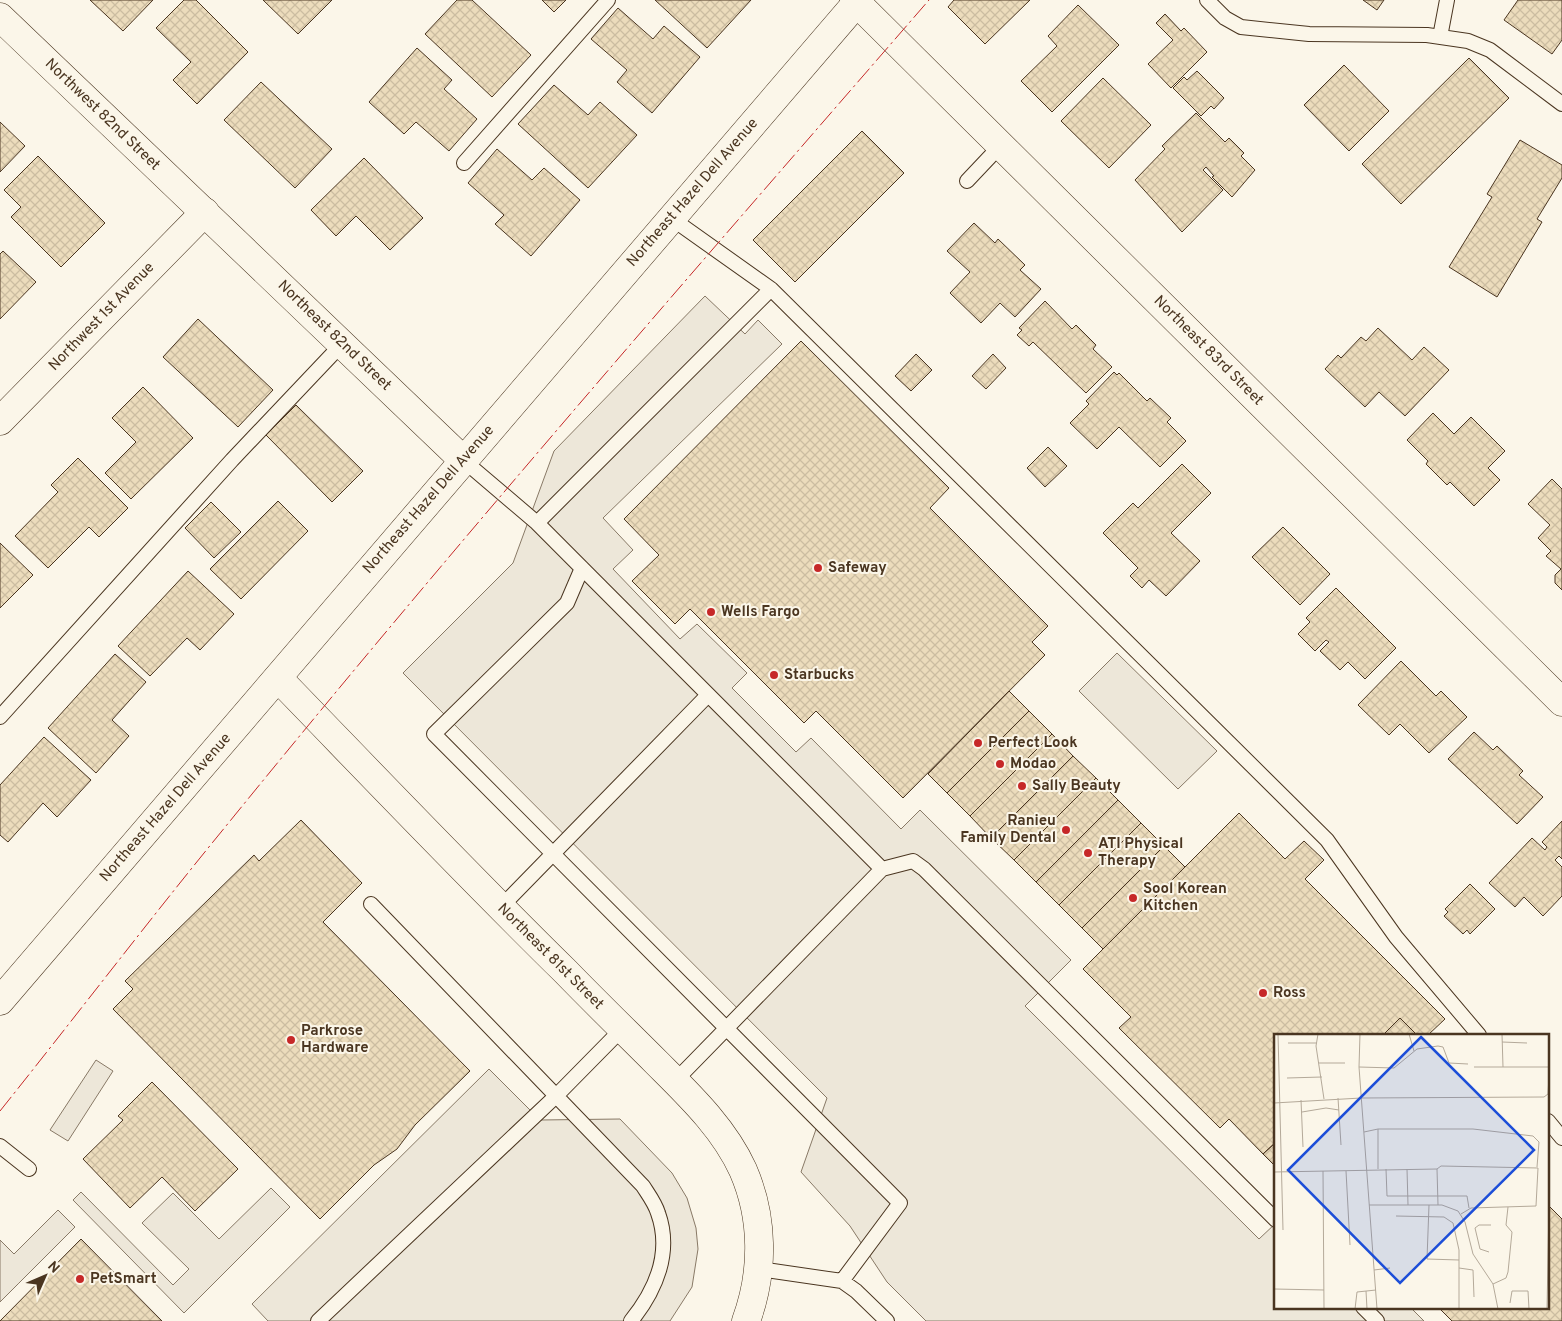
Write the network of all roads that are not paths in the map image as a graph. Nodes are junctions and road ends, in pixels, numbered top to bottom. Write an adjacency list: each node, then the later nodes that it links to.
1 (608, 0): 9 (lane)
2 (1207, 0): 6 (lane)
3 (1447, 0): 6 (lane)
4 (856, 1): 8 (street, Northeast 83rd Street); 12 (street, Northeast Hazel Dell Avenue)
5 (0, 17): 11 (street, Northwest 82nd Street)
6 (1440, 37): 7 (lane)
7 (1562, 104)
8 (1001, 145): 10 (lane); 21 (street, Northeast 83rd Street)
9 (464, 163)
10 (967, 182)
11 (205, 212): 14 (street, Northeast 82nd Street); 15 (street, Northwest 1st Avenue)
12 (671, 218): 13 (lane); 16 (street, Northeast Hazel Dell Avenue)
13 (770, 289): 17 (lane); 30 (lane)
14 (342, 344): 16 (street, Northeast 82nd Street); 22 (lane)
15 (0, 421)
16 (464, 460): 17 (lane); 19 (street, Northeast Hazel Dell Avenue)
17 (537, 523): 18 (lane)
18 (582, 568): 20 (lane); 23 (lane)
19 (278, 678): 26 (street, Northeast 81st Street); 27 (street, Northeast Hazel Dell Avenue)
20 (708, 695): 23 (lane); 24 (lane)
21 (1562, 702)
22 (0, 717)
23 (553, 854): 26 (lane); 28 (lane)
24 (882, 869): 28 (lane); 37 (lane)
25 (371, 904): 32 (lane)
26 (500, 908): 29 (street, Northeast 81st Street)
27 (0, 1001)
28 (726, 1028): 31 (lane); 39 (lane)
29 (622, 1029): 31 (street, Northeast 81st Street); 32 (lane)
30 (1478, 1034)
31 (675, 1081): 38 (street, Northeast 81st Street)
32 (556, 1096): 41 (lane); 42 (lane)
33 (1550, 1123): 34 (lane)
34 (1562, 1138)
35 (0, 1146): 36 (lane)
36 (29, 1169)
37 (1274, 1218)
38 (759, 1269): 39 (lane); 43 (street, Northeast 81st Street)
39 (842, 1281): 44 (lane)
40 (1364, 1308): 45 (lane)
41 (318, 1321)
42 (631, 1321)
43 (746, 1321)
44 (886, 1321)
45 (1377, 1321)

